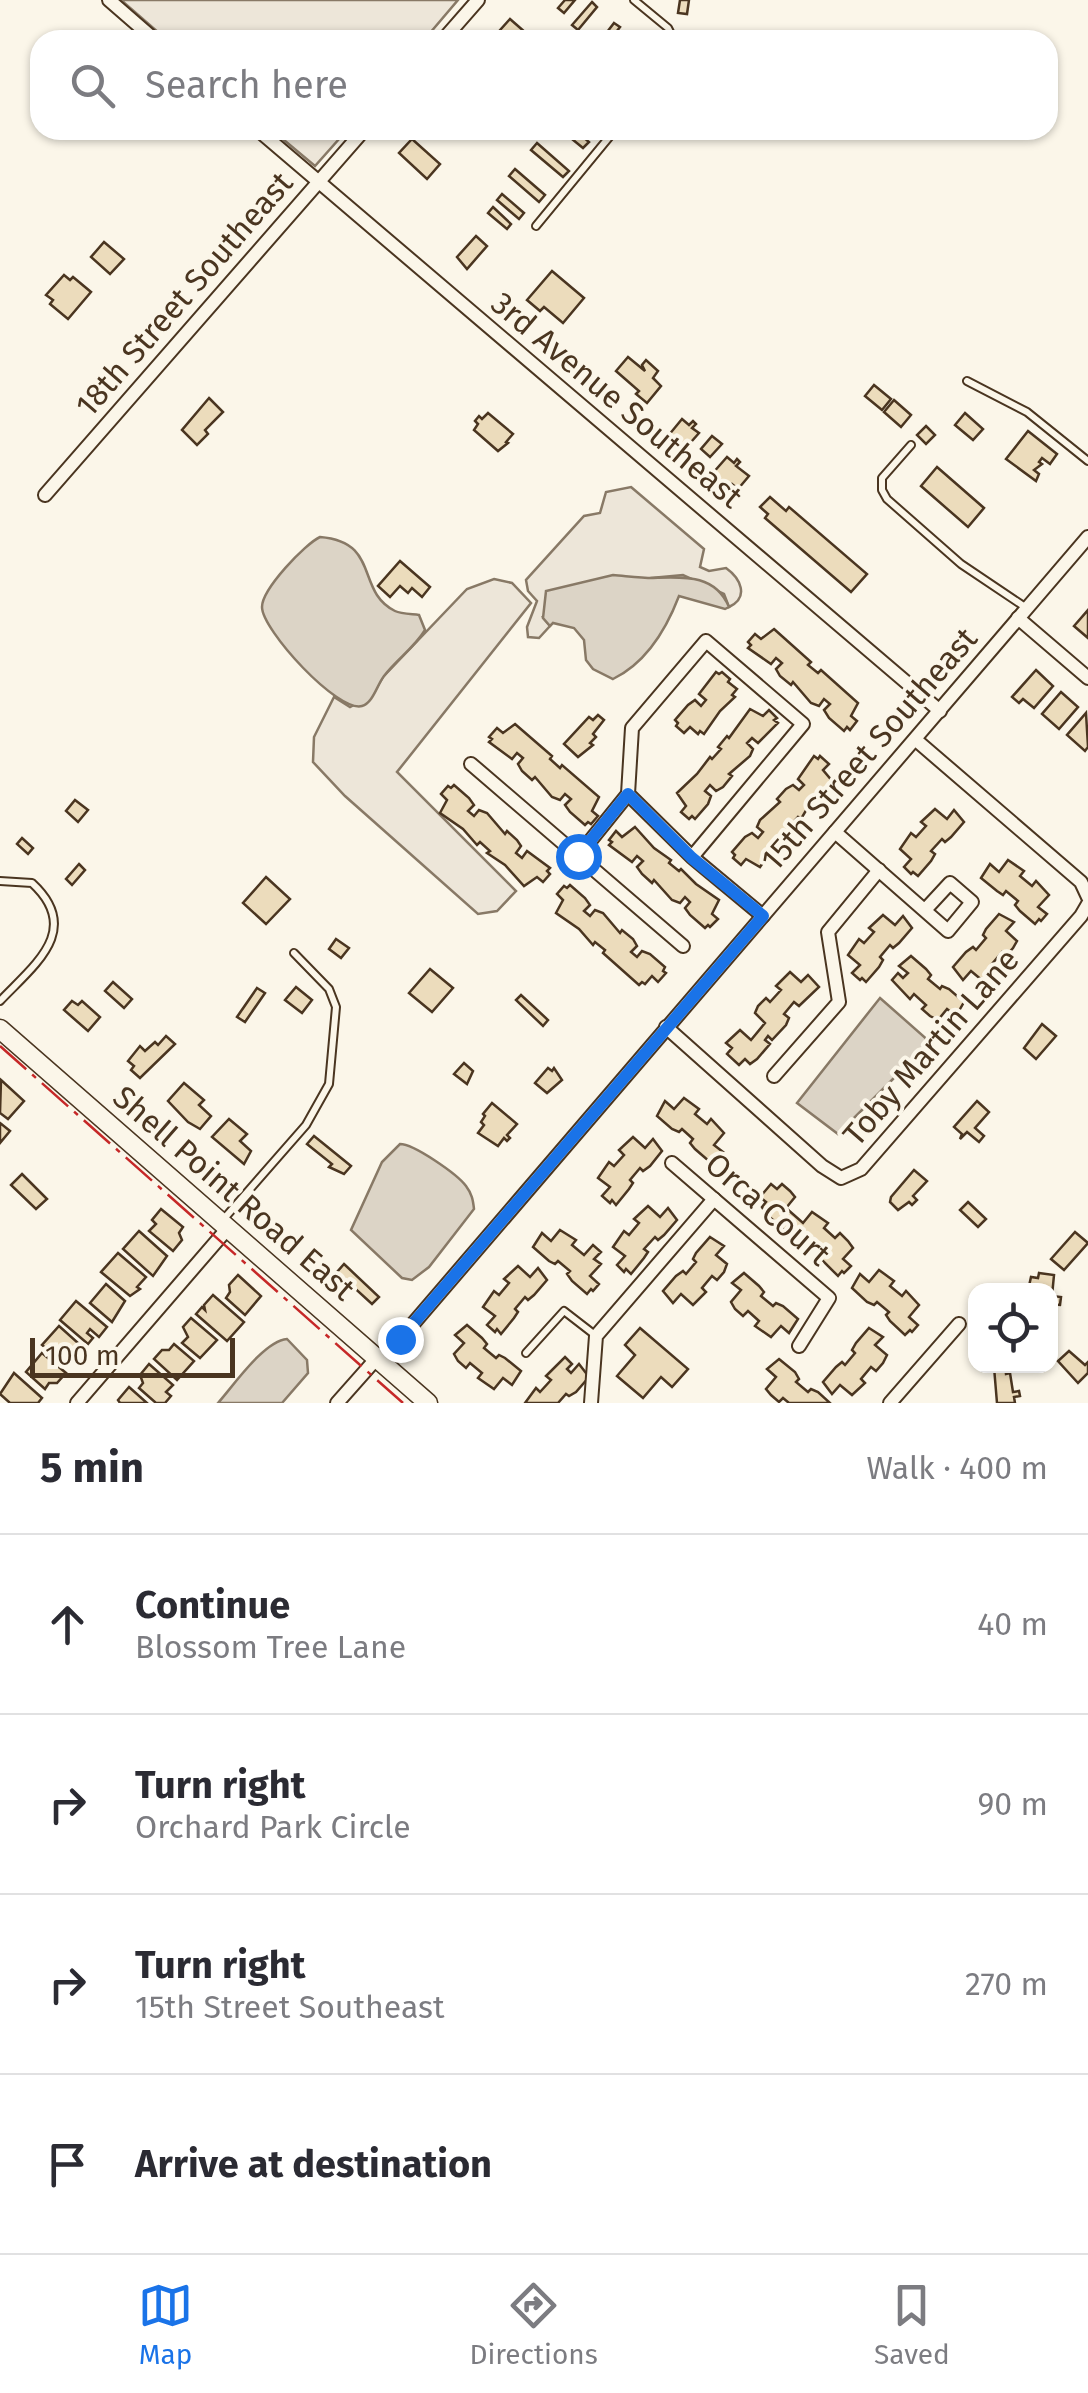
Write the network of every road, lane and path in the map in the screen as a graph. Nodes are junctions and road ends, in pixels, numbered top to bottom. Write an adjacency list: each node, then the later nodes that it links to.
1 (109, 0): 4 (street)
2 (478, 0): 5 (street)
3 (634, 0): 6 (lane)
4 (144, 30)
5 (452, 30)
6 (669, 30)
7 (270, 140): 10 (street, 3rd Avenue Southeast)
8 (355, 140): 10 (street, 18th Street Southeast)
9 (607, 140): 11 (lane)
10 (318, 182): 15 (street, 18th Street Southeast); 19 (street, 3rd Avenue Southeast)
11 (536, 226)
12 (967, 381): 14 (lane)
13 (911, 445): 17 (lane)
14 (1088, 461)
15 (46, 495)
16 (1088, 537): 17 (street, 15th Street Southeast)
17 (1022, 613): 18 (street); 19 (street, 15th Street Southeast)
18 (1088, 678)
19 (940, 711): 20 (street, 15th Street Southeast)
20 (916, 740): 23 (street, 15th Street Southeast); 28 (street, Toby Martin Lane)
21 (471, 764): 24 (street)
22 (628, 794): 24 (street); 25 (street); 25 (street)
23 (835, 832): 26 (street); 30 (street, 15th Street Southeast)
24 (578, 856): 31 (street)
25 (692, 858): 30 (street)
26 (878, 870): 29 (street); 36 (street)
27 (0, 881): 33 (lane)
28 (1088, 901): 34 (street, Toby Martin Lane)
29 (926, 910): 29 (street)
30 (763, 916): 34 (street, 15th Street Southeast)
31 (683, 946)
32 (294, 952): 39 (lane)
33 (0, 1002)
34 (666, 1027): 44 (street, 15th Street Southeast)
35 (1, 1030): 39 (street, Shell Point Road East)
36 (774, 1076)
37 (672, 1163): 38 (street, Orca Court)
38 (714, 1200): 41 (street); 42 (street, Orca Court)
39 (225, 1225): 44 (street, Shell Point Road East); 45 (street)
40 (960, 1324): 49 (street)
41 (596, 1336): 43 (lane); 48 (street)
42 (799, 1346)
43 (526, 1353)
44 (376, 1358): 46 (street, 15th Street Southeast); 47 (street, Shell Point Road East)
45 (77, 1403)
46 (337, 1403)
47 (428, 1403)
48 (591, 1403)
49 (890, 1403)

